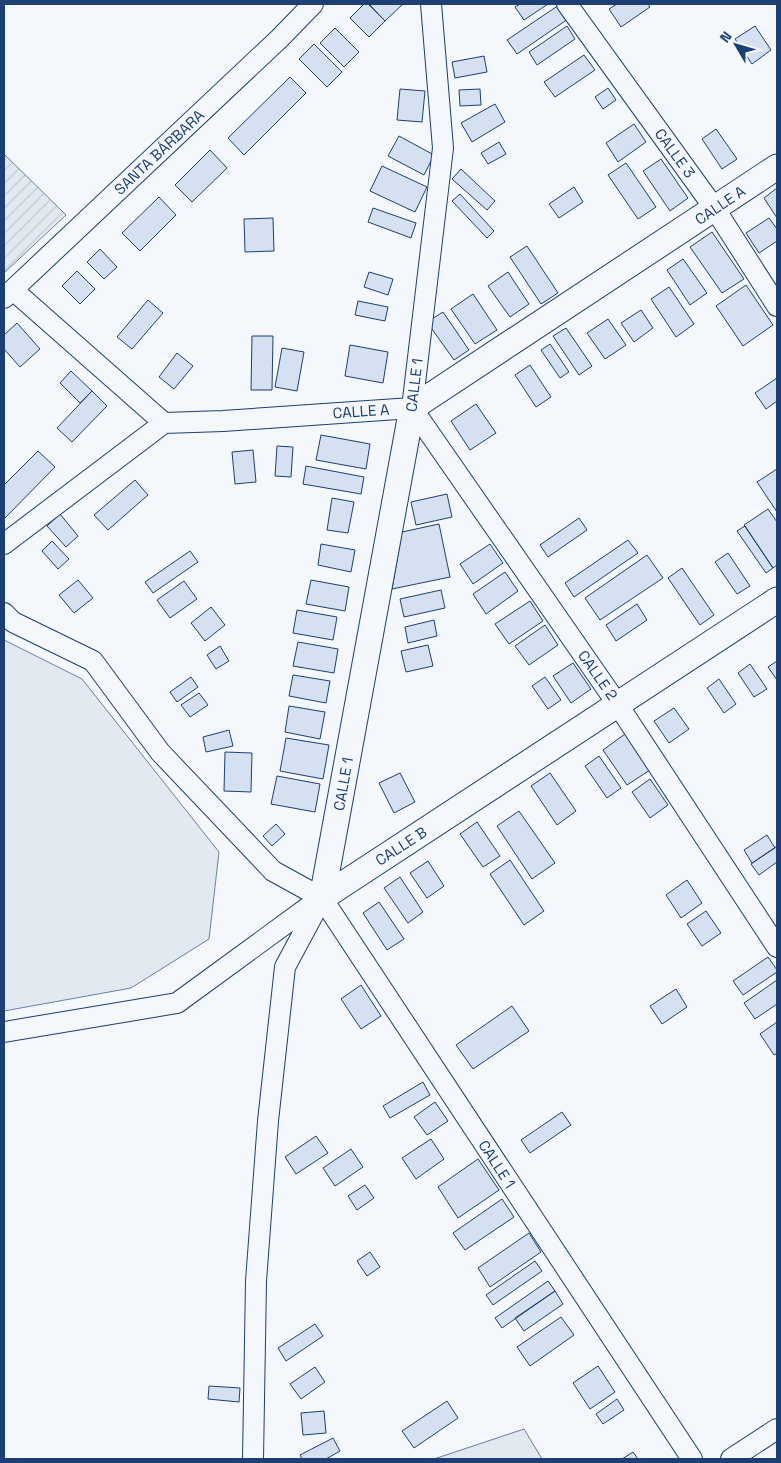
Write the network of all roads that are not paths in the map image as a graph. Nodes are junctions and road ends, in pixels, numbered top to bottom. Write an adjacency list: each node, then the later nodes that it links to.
1 (312, 4): 6 (street, SANTA BÁRBARA)
2 (431, 4): 8 (street, CALLE 1)
3 (567, 4): 5 (street, CALLE 3)
4 (777, 167): 5 (street, CALLE A)
5 (715, 209): 7 (street, CALLE 3); 8 (street, CALLE A)
6 (8, 294): 9 (street)
7 (777, 306)
8 (412, 408): 9 (street, CALLE A); 13 (street, CALLE 2); 14 (street, CALLE 1)
9 (164, 423): 10 (street)
10 (4, 544)
11 (777, 600): 13 (street, CALLE B)
12 (4, 613): 14 (street)
13 (618, 705): 14 (street, CALLE B); 15 (street, CALLE 2)
14 (322, 898): 16 (street, CALLE B); 18 (street); 19 (street, CALLE 1)
15 (777, 947)
16 (4, 1032)
17 (777, 1429): 20 (street)
18 (253, 1459)
19 (692, 1459)
20 (731, 1459)

